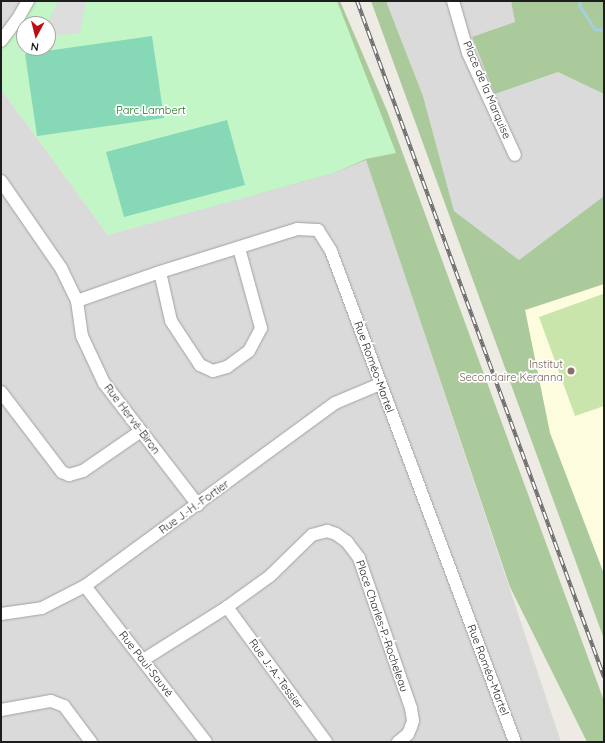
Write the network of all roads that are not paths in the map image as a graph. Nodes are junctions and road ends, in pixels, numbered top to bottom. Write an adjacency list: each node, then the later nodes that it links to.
1 (28, 1): 3 (street)
2 (454, 1): 4 (street, Place de la Marquise)
3 (1, 42)
4 (515, 155)
5 (1, 181): 8 (street, Rue Hervé-Biron)
6 (239, 248): 7 (street, Rue Roméo-Martel); 7 (street); 9 (street, Rue Roméo-Martel)
7 (160, 272): 8 (street, Rue Roméo-Martel)
8 (77, 301): 11 (street, Rue Hervé-Biron)
9 (380, 384): 12 (street, Rue J.-H.-Fortier); 22 (street, Rue Roméo-Martel)
10 (1, 392): 11 (street)
11 (141, 431): 12 (street, Rue Hervé-Biron)
12 (198, 505): 13 (street, Rue J.-H.-Fortier)
13 (85, 586): 15 (street, Rue J.-H.-Fortier); 16 (street, Rue Paul-Sauvé)
14 (227, 607): 16 (street, Place Charles-P.-Rocheleau); 20 (street, Rue J.-A.-Tessier); 21 (street, Place Charles-P.-Rocheleau)
15 (1, 614)
16 (143, 660): 19 (street, Rue Paul-Sauvé)
17 (1, 710): 18 (street)
18 (91, 742)
19 (206, 742)
20 (326, 742)
21 (398, 742)
22 (515, 742)

